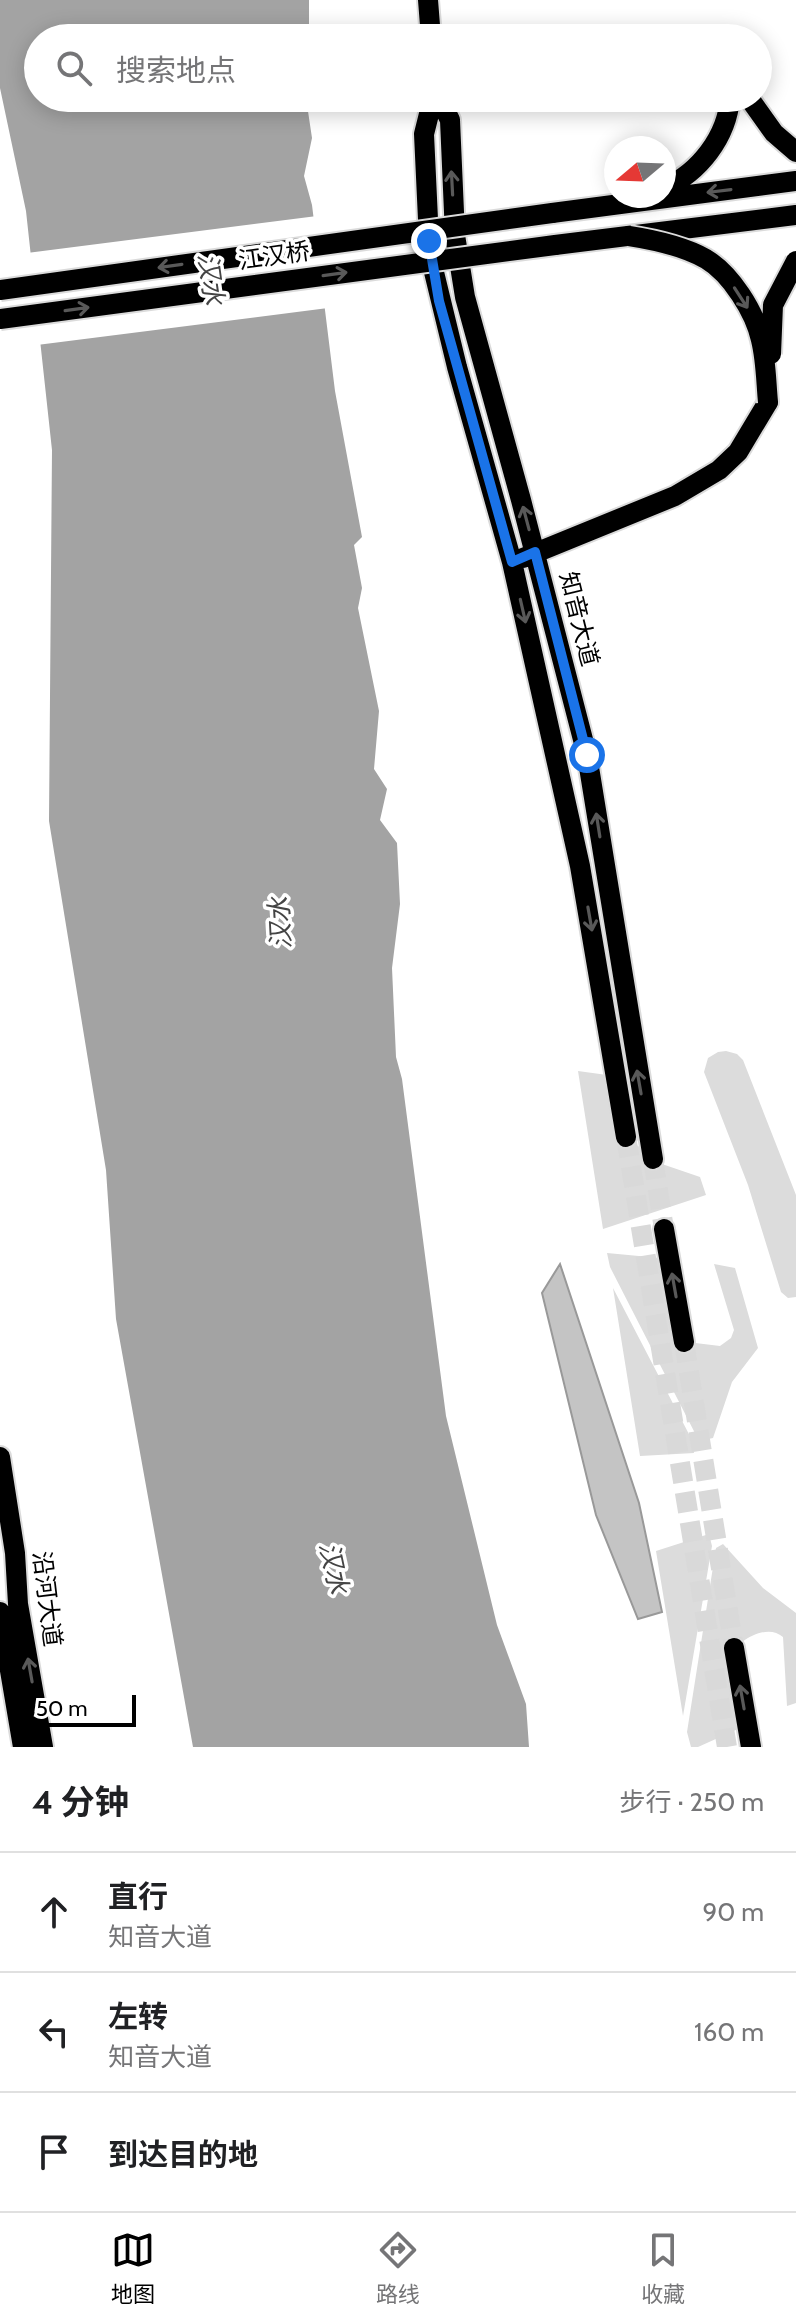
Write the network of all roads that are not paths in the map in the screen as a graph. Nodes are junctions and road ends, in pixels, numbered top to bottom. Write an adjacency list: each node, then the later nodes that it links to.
1 (428, 0): 2 (main road)
2 (430, 24)
3 (431, 112): 19 (main road, 知音大道)
4 (445, 112): 18 (main road, 知音大道, one-way to 4)
5 (728, 112): 9 (main road)
6 (759, 112): 7 (main road)
7 (796, 152)
8 (796, 181): 10 (main road, 江汉桥, one-way to 10)
9 (676, 182)
10 (676, 194)
11 (604, 204): 15 (main road, 江汉桥, one-way to 15, bridge)
12 (796, 215): 13 (main road, 江汉桥)
13 (629, 236): 16 (main road, 江汉桥, one-way to 13, bridge); 17 (main road, one-way to 17, bridge)
14 (794, 266): 17 (main road, bridge)
15 (0, 290)
16 (0, 319)
17 (768, 402): 18 (main road)
18 (535, 552): 19 (main road); 21 (main road, 知音大道, one-way to 18)
19 (512, 562): 20 (main road, 知音大道, one-way to 20)
20 (626, 1137)
21 (653, 1159)
22 (664, 1229): 23 (main road, one-way to 22)
23 (684, 1342)
24 (0, 1457): 25 (main road, 沿河大道)
25 (7, 1618): 27 (main road, 沿河大道); 29 (main road, 沿河大道, one-way to 25)
26 (734, 1648): 30 (main road, one-way to 26)
27 (5, 1661): 28 (main road, 沿河大道)
28 (23, 1747)
29 (43, 1747)
30 (751, 1747)

